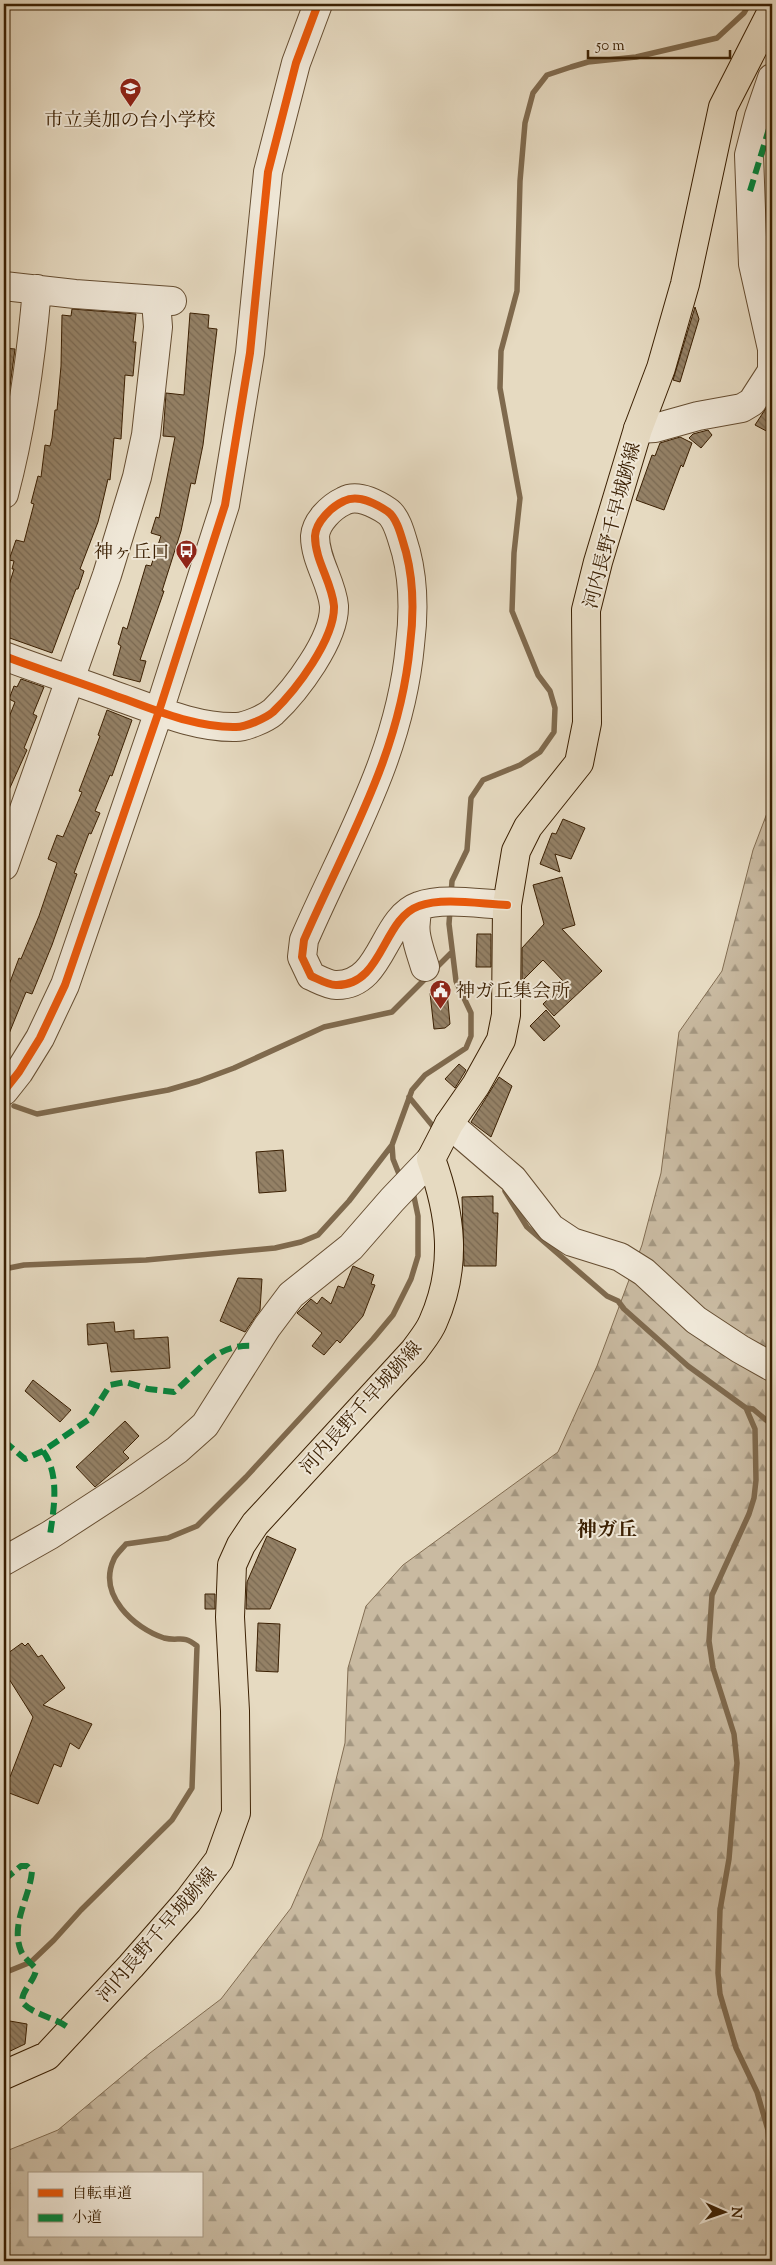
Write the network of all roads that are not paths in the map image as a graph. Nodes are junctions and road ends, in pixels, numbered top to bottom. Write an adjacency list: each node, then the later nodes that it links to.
1 (318, 4): 10 (street)
2 (772, 12): 6 (main road, 河内長野千早城跡線)
3 (772, 78): 6 (street)
4 (4, 286): 5 (street)
5 (37, 290): 7 (street); 9 (street)
6 (638, 429): 13 (main road, 河内長野千早城跡線)
7 (4, 494)
8 (4, 656): 9 (street)
9 (70, 680): 10 (street); 11 (street)
10 (159, 711): 12 (street); 15 (street)
11 (4, 866)
12 (428, 904): 13 (street); 14 (street)
13 (500, 905): 16 (main road, 河内長野千早城跡線)
14 (425, 967)
15 (4, 1091)
16 (448, 1124): 17 (main road, 河内長野千早城跡線); 18 (street)
17 (431, 1159): 19 (street); 20 (main road, 河内長野千早城跡線)
18 (772, 1366)
19 (4, 1561)
20 (4, 2076)

